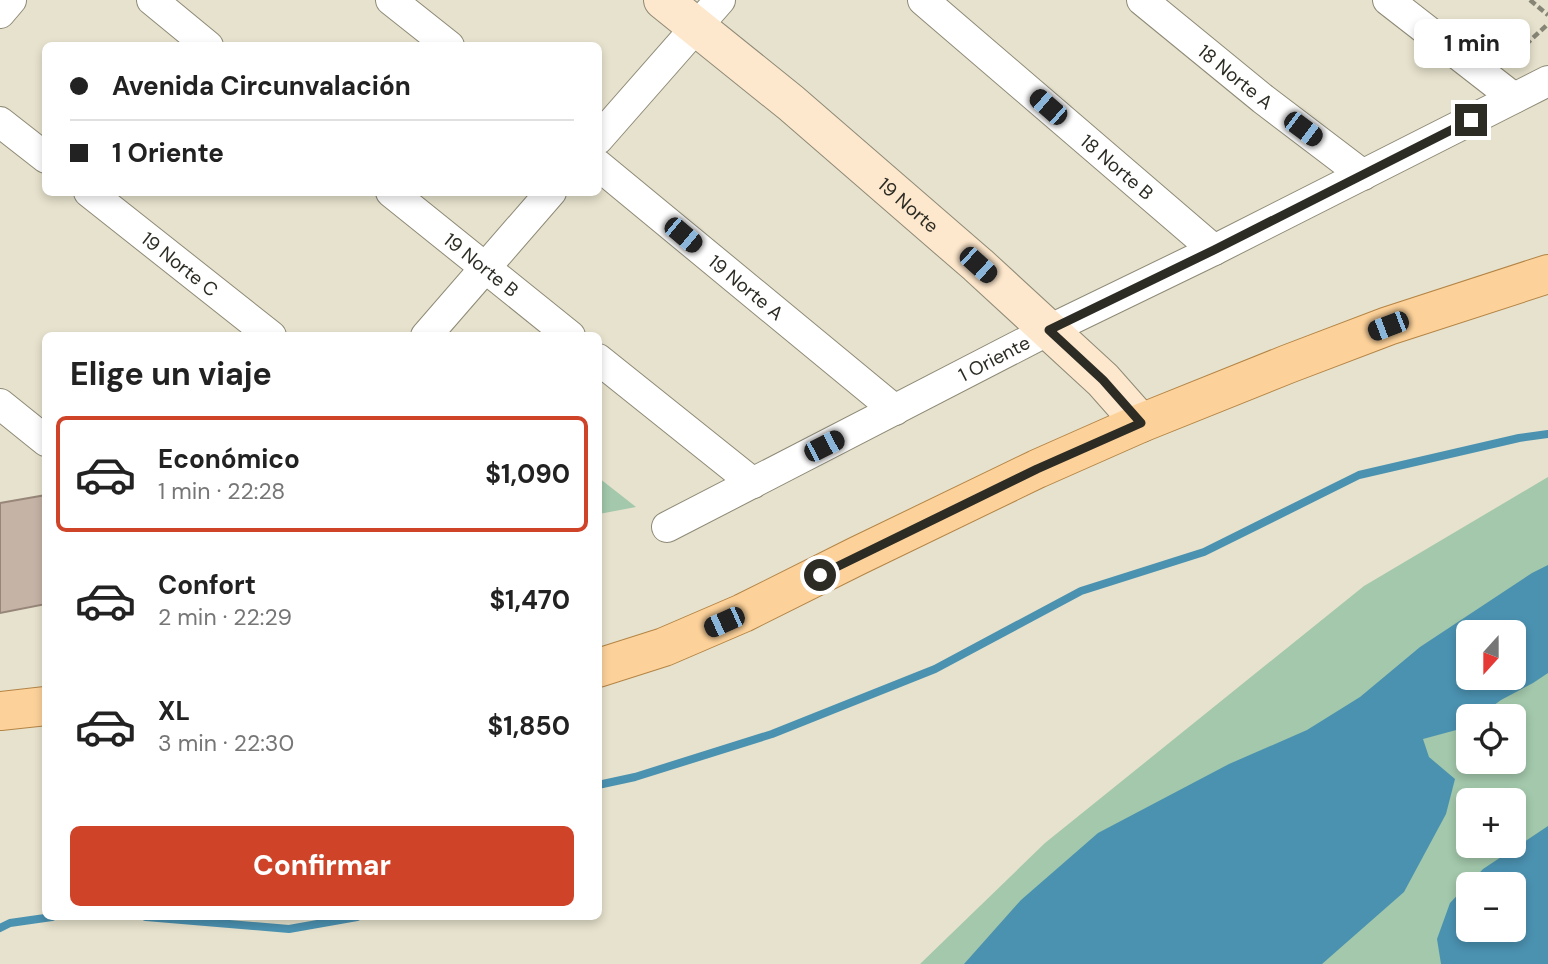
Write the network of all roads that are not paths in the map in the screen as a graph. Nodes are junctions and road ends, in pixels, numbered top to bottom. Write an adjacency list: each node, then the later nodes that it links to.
1 (11, 0): 8 (street)
2 (152, 0): 10 (street)
3 (391, 0): 11 (street)
4 (663, 0): 9 (street, 19 Norte)
5 (923, 0): 22 (street, 18 Norte B)
6 (1142, 0): 18 (street, 18 Norte A)
7 (1388, 0): 13 (street)
8 (0, 13)
9 (708, 13): 15 (street); 25 (street, 19 Norte)
10 (203, 42)
11 (444, 42)
12 (1548, 81): 13 (street, 1 Oriente)
13 (1514, 99): 18 (street, 1 Oriente)
14 (0, 122): 16 (street)
15 (602, 134)
16 (42, 155)
17 (602, 168): 31 (street, 19 Norte A)
18 (1363, 175): 22 (street, 1 Oriente)
19 (94, 196): 26 (street, 19 Norte C)
20 (396, 196): 23 (street, 19 Norte B)
21 (548, 196): 23 (street)
22 (1214, 250): 25 (street, 1 Oriente)
23 (485, 268): 27 (street); 28 (street, 19 Norte B)
24 (1548, 274): 32 (main road)
25 (1049, 330): 31 (street, 1 Oriente); 32 (street, 19 Norte)
26 (266, 332)
27 (429, 332)
28 (565, 332)
29 (602, 362): 34 (street)
30 (0, 404): 33 (street)
31 (895, 410): 34 (street, 1 Oriente)
32 (1141, 423): 36 (main road)
33 (42, 438)
34 (753, 483): 35 (street, 1 Oriente)
35 (667, 527)
36 (602, 667)
37 (42, 706): 38 (main road)
38 (0, 711)

